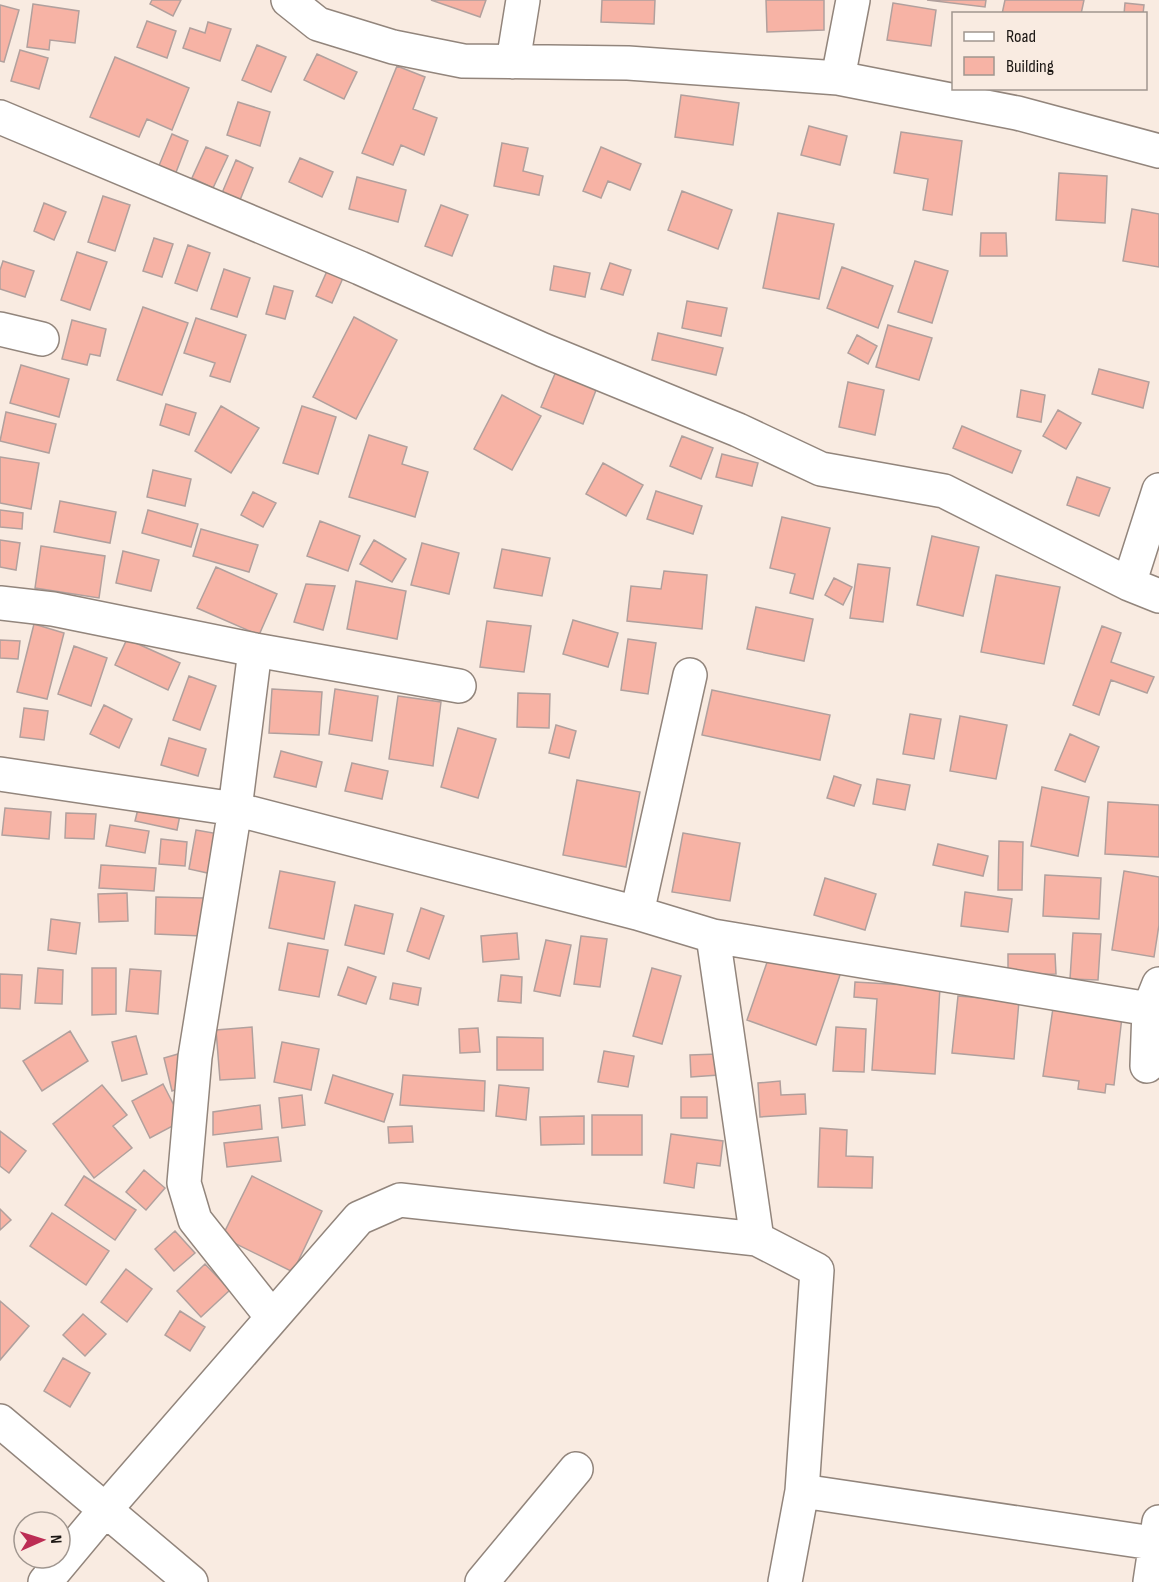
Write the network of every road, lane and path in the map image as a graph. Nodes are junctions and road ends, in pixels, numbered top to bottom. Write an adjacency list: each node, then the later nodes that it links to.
1 (288, 0): 4 (street)
2 (523, 0): 4 (street)
3 (853, 0): 5 (street)
4 (513, 62): 5 (street)
5 (838, 78): 7 (street)
6 (0, 117): 11 (street)
7 (1159, 151)
8 (0, 329): 9 (street)
9 (42, 339)
10 (1159, 490): 11 (street)
11 (1129, 584): 12 (street)
12 (1159, 596)
13 (0, 603): 14 (street)
14 (255, 650): 16 (street); 18 (street)
15 (690, 675): 19 (street)
16 (459, 686)
17 (0, 774): 18 (street)
18 (235, 809): 19 (street); 24 (street)
19 (637, 913): 20 (street)
20 (713, 936): 21 (street); 23 (street)
21 (1154, 997): 22 (street)
22 (1148, 1066)
23 (757, 1239): 24 (street); 27 (street)
24 (272, 1317): 28 (street)
25 (0, 1421): 28 (street)
26 (576, 1469): 32 (street)
27 (802, 1491): 29 (street); 33 (street)
28 (105, 1510): 30 (street); 31 (street)
29 (1158, 1537): 34 (street)
30 (45, 1582)
31 (191, 1582)
32 (482, 1582)
33 (786, 1582)
34 (1150, 1582)

